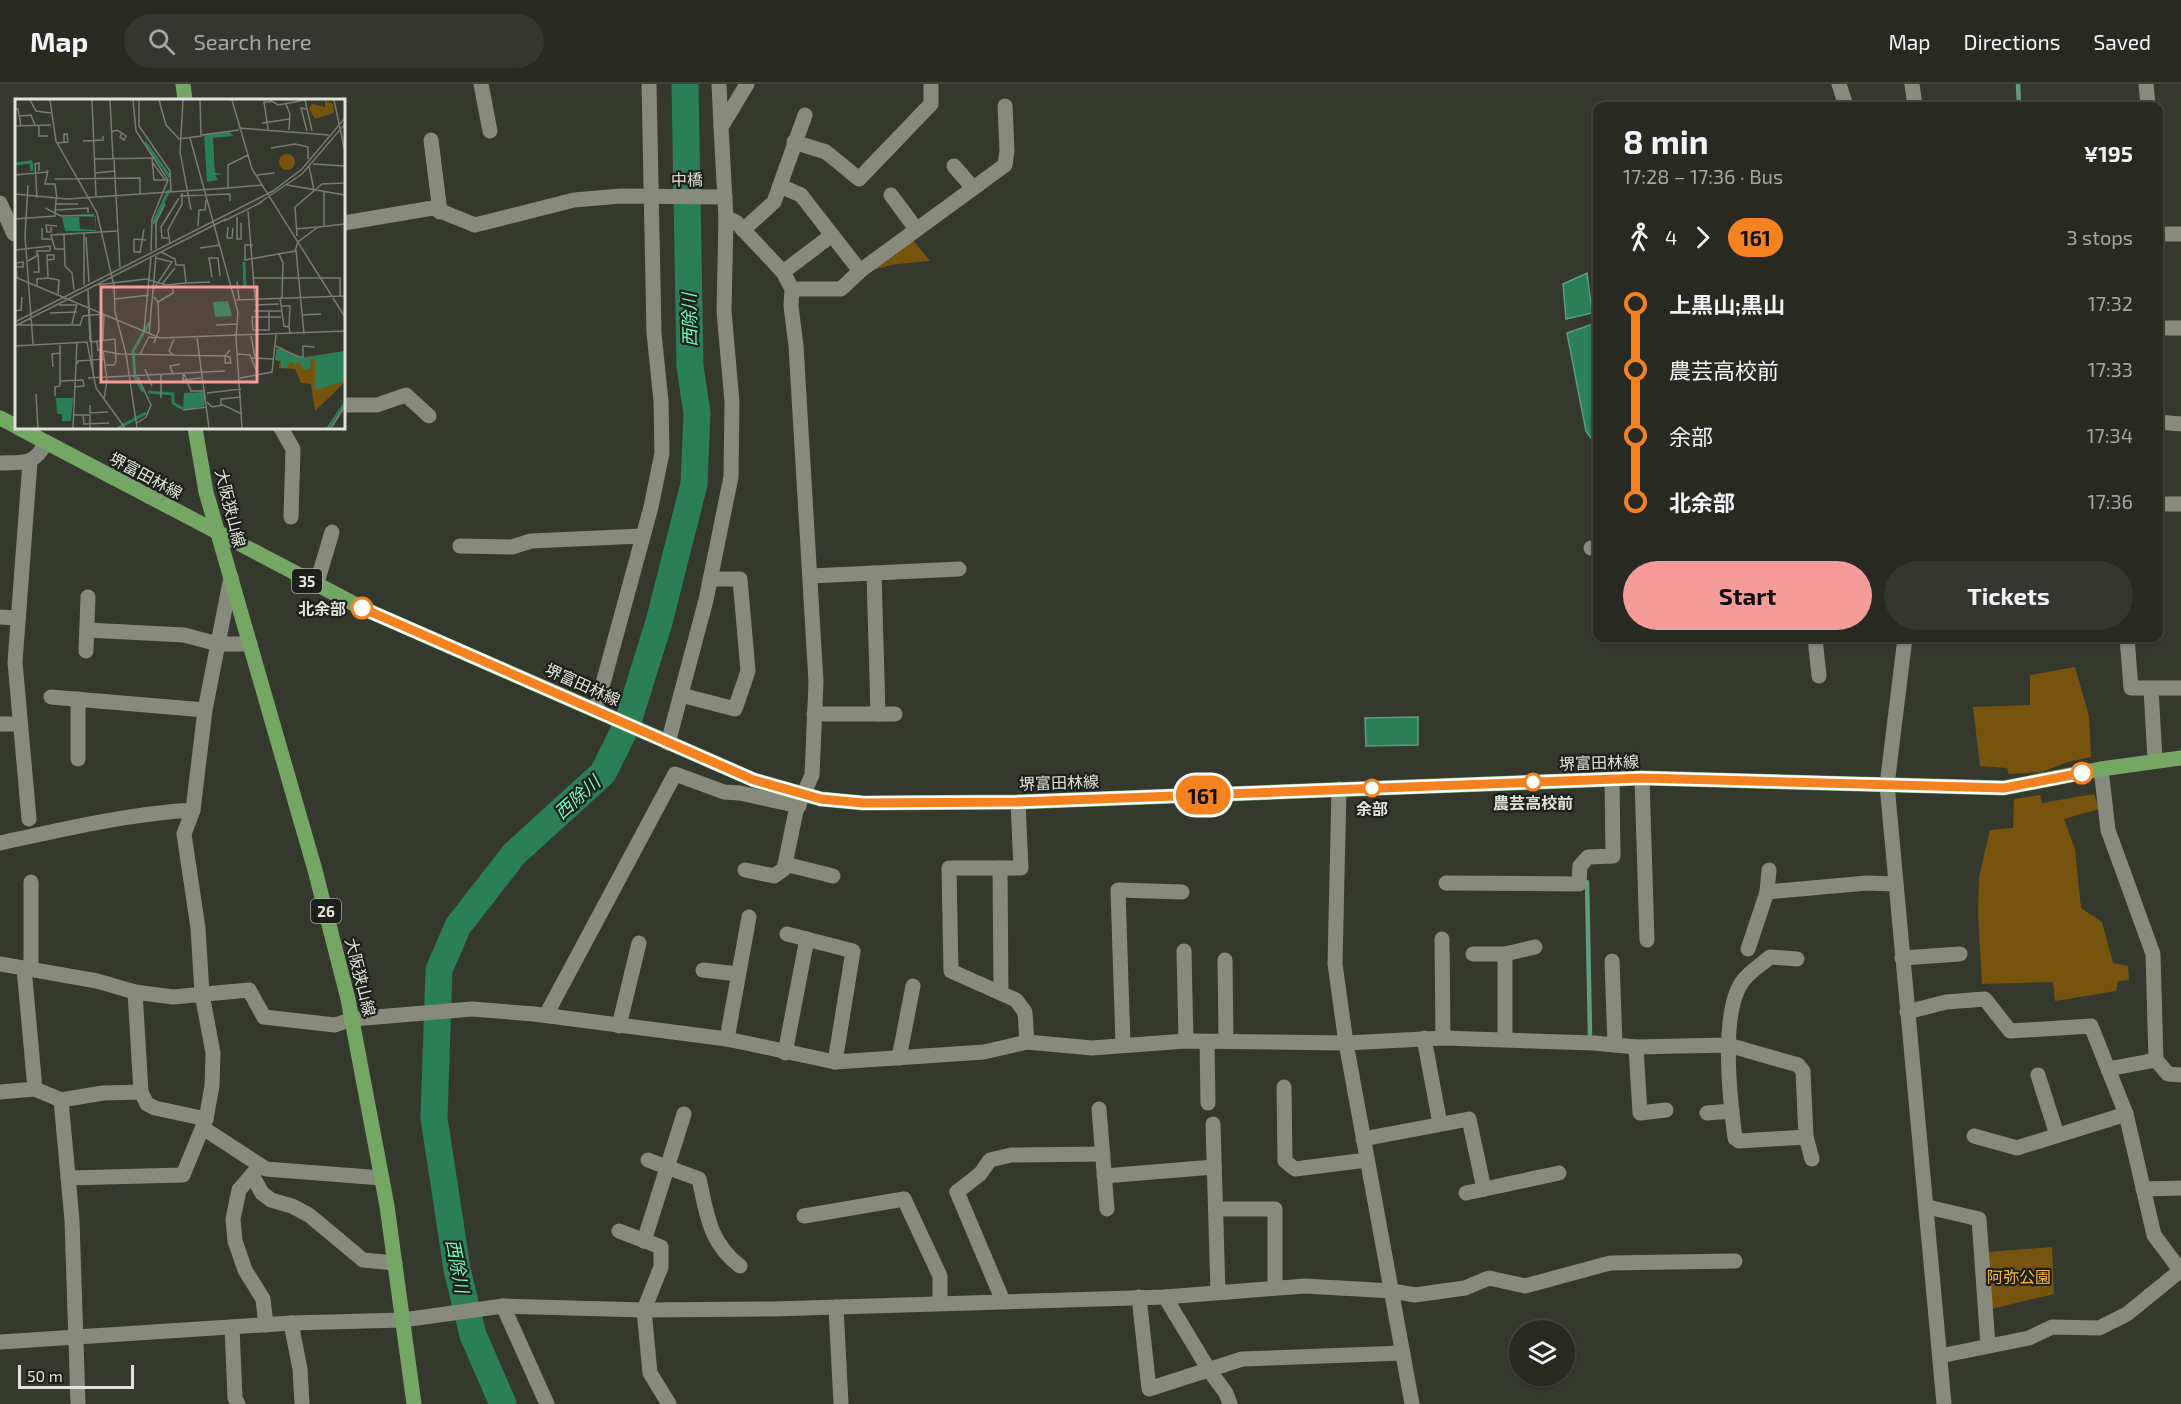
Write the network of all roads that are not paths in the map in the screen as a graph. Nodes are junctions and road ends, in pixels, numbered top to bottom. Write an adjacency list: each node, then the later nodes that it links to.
1 (183, 84): 10 (main road)
2 (481, 84): 17 (street)
3 (649, 84): 25 (street)
4 (719, 84): 16 (street)
5 (747, 84): 16 (street)
6 (931, 84): 19 (street)
7 (1839, 84): 11 (street)
8 (1912, 84): 12 (street)
9 (2146, 84): 13 (street)
10 (185, 99)
11 (1845, 102)
12 (1914, 102)
13 (2148, 102)
14 (1005, 106): 22 (street)
15 (805, 115): 19 (street)
16 (721, 127): 24 (street)
17 (490, 131)
18 (431, 140): 27 (street)
19 (794, 142): 21 (street)
20 (954, 166): 22 (street)
21 (780, 186): 31 (street); 35 (street)
22 (973, 188): 30 (street)
23 (891, 195): 30 (street)
24 (724, 197): 25 (street, 中橋); 28 (street)
25 (651, 198): 27 (street, 中橋); 58 (street)
26 (4, 200): 32 (street)
27 (440, 212): 29 (street, 中橋)
28 (726, 218): 31 (street); 64 (street)
29 (345, 223)
30 (916, 229): 36 (street)
31 (743, 230): 37 (street)
32 (14, 234)
33 (2163, 234): 34 (street)
34 (2181, 234)
35 (832, 235): 36 (street); 37 (street)
36 (860, 271): 38 (street)
37 (783, 272): 38 (street)
38 (792, 289): 62 (street)
39 (2163, 328): 40 (street)
40 (2181, 328)
41 (345, 405): 42 (street)
42 (429, 416)
43 (0, 418): 46 (main road, 堺富田林線 / 35)
44 (2163, 422): 45 (street)
45 (2181, 424)
46 (15, 426)
47 (22, 429): 50 (main road, 堺富田林線 / 35)
48 (195, 429): 57 (main road, 大阪狭山線 / 26)
49 (282, 429): 55 (street)
50 (46, 442): 51 (street); 57 (main road, 堺富田林線 / 35)
51 (30, 462): 52 (street); 68 (street)
52 (0, 463)
53 (2163, 504): 54 (street)
54 (2181, 504)
55 (291, 517)
56 (332, 532): 65 (street)
57 (218, 533): 63 (main road, 大阪狭山線 / 26); 65 (main road, 堺富田林線 / 35)
58 (642, 536): 59 (street); 84 (street)
59 (460, 546)
60 (959, 569): 61 (street)
61 (874, 573): 62 (street); 86 (street)
62 (811, 576): 85 (street)
63 (231, 577): 73 (street); 74 (main road, 大阪狭山線 / 26)
64 (710, 579): 80 (street); 80 (street)
65 (316, 586): 84 (main road, 堺富田林線 / 35)
66 (88, 597): 69 (street)
67 (0, 617): 68 (street)
68 (18, 618): 76 (street)
69 (87, 630): 73 (street); 75 (street)
70 (1815, 642): 77 (street)
71 (1905, 642): 97 (street)
72 (2127, 642): 79 (street)
73 (218, 644): 74 (street); 83 (street)
74 (250, 644): 140 (main road, 大阪狭山線 / 26)
75 (86, 651)
76 (8, 661): 89 (street)
77 (1819, 676)
78 (2181, 688): 79 (street)
79 (2151, 689): 93 (street)
80 (681, 695): 90 (street)
81 (51, 697): 82 (street)
82 (78, 699): 83 (street); 92 (street)
83 (205, 710): 101 (street)
84 (601, 712): 90 (main road, 堺富田林線 / 35)
85 (814, 714): 86 (street); 99 (street)
86 (878, 714): 87 (street)
87 (895, 714)
88 (0, 724): 89 (street)
89 (20, 724): 102 (street)
90 (664, 741): 99 (main road, 堺富田林線 / 35)
91 (2181, 758): 93 (main road, 堺富田林線 / 35)
92 (78, 759)
93 (2155, 760): 94 (main road, 堺富田林線 / 35)
94 (2101, 769): 97 (main road, 堺富田林線 / 35); 157 (street)
95 (1642, 778): 96 (main road, 堺富田林線 / 35); 97 (main road, 堺富田林線 / 35); 118 (street)
96 (1612, 779): 98 (main road, 堺富田林線 / 35); 110 (street)
97 (1887, 785): 111 (street)
98 (1340, 789): 100 (main road, 堺富田林線 / 35); 150 (street)
99 (802, 800): 100 (main road, 堺富田林線 / 35); 104 (street); 139 (street)
100 (1018, 802): 105 (street)
101 (193, 810): 103 (street); 137 (street)
102 (28, 819)
103 (0, 843)
104 (785, 864): 106 (street); 108 (street)
105 (1000, 868): 136 (street); 136 (street)
106 (745, 870)
107 (1769, 870): 113 (street)
108 (833, 876)
109 (31, 882): 131 (street)
110 (1446, 883)
111 (1895, 884): 113 (street); 126 (street)
112 (1182, 892): 151 (street)
113 (1767, 892): 121 (street)
114 (749, 917): 133 (street)
115 (787, 934): 116 (street)
116 (807, 939): 155 (street); 158 (street)
117 (1442, 939): 143 (street)
118 (1647, 940)
119 (639, 943): 141 (street)
120 (1536, 947): 124 (street)
121 (1748, 949)
122 (1184, 951): 146 (street)
123 (1473, 954): 124 (street)
124 (1505, 954): 145 (street)
125 (1960, 954): 126 (street)
126 (1902, 958): 138 (street)
127 (1797, 959): 153 (street)
128 (1225, 960): 147 (street)
129 (1612, 961): 152 (street)
130 (0, 964): 131 (street)
131 (27, 969): 135 (street); 163 (street)
132 (703, 970): 133 (street)
133 (738, 974): 144 (street)
134 (913, 986): 156 (street)
135 (135, 992): 137 (street); 165 (street)
136 (1002, 993): 148 (street)
137 (202, 994): 140 (street); 174 (street)
138 (1907, 1012): 159 (street); 196 (street)
139 (546, 1015): 140 (street); 141 (street)
140 (353, 1019): 191 (main road, 大阪狭山線 / 26)
141 (619, 1026): 144 (street)
142 (1424, 1038): 143 (street); 150 (street); 176 (street)
143 (1443, 1038): 145 (street)
144 (727, 1039): 155 (street)
145 (1505, 1039): 152 (street)
146 (1186, 1041): 149 (street); 151 (street)
147 (1226, 1041): 149 (street); 150 (street)
148 (1027, 1042): 151 (street); 156 (street)
149 (1207, 1042): 167 (street)
150 (1346, 1043): 180 (street)
151 (1124, 1044)
152 (1615, 1045): 154 (street)
153 (1728, 1045): 154 (street); 170 (street); 179 (street)
154 (1636, 1047): 169 (street)
155 (785, 1053): 158 (street)
156 (899, 1058): 158 (street)
157 (2156, 1060): 159 (street); 161 (street)
158 (835, 1062)
159 (2108, 1069): 173 (street)
160 (2038, 1075): 177 (street)
161 (2181, 1075)
162 (1284, 1087): 184 (street)
163 (35, 1089): 164 (street); 166 (street)
164 (0, 1092)
165 (141, 1092): 166 (street); 174 (street)
166 (61, 1100): 190 (street)
167 (1208, 1103)
168 (1099, 1109): 181 (street)
169 (1666, 1110)
170 (1731, 1111): 172 (street); 179 (street)
171 (684, 1113): 185 (street)
172 (1707, 1113)
173 (2126, 1114): 177 (street); 194 (street)
174 (204, 1123): 187 (street); 190 (street)
175 (1213, 1124): 186 (street)
176 (1440, 1124): 180 (street); 193 (street)
177 (2057, 1135): 178 (street)
178 (1974, 1136)
179 (1806, 1137): 182 (street)
180 (1363, 1139): 184 (street)
181 (1103, 1154): 189 (street); 211 (street)
182 (1812, 1159)
183 (648, 1160): 185 (street)
184 (1367, 1160): 207 (street)
185 (667, 1166): 201 (street); 204 (street)
186 (1214, 1167): 189 (street); 198 (street)
187 (256, 1170): 191 (street); 203 (street); 218 (street)
188 (1559, 1173): 193 (street)
189 (1104, 1176): 197 (street)
190 (68, 1178): 220 (street)
191 (382, 1178): 203 (main road, 大阪狭山線 / 26)
192 (2181, 1188): 194 (street)
193 (1484, 1189): 195 (street)
194 (2143, 1189): 205 (street)
195 (1466, 1193)
196 (1928, 1207): 222 (street); 224 (street)
197 (1107, 1209)
198 (1216, 1209): 206 (street); 208 (street)
199 (804, 1216): 212 (street)
200 (619, 1231): 201 (street)
201 (644, 1241): 215 (street)
202 (1735, 1261): 207 (street)
203 (395, 1263): 216 (main road, 大阪狭山線 / 26)
204 (740, 1266)
205 (2180, 1270): 222 (street)
206 (1275, 1287): 207 (street); 208 (street)
207 (1392, 1291): 223 (street)
208 (1218, 1292): 210 (street)
209 (1139, 1297): 210 (street); 211 (street); 225 (street)
210 (1165, 1297): 225 (street)
211 (1003, 1301): 212 (street)
212 (940, 1303): 214 (street)
213 (499, 1306): 215 (street); 216 (street); 230 (street)
214 (836, 1307): 215 (street); 232 (street)
215 (644, 1310): 231 (street)
216 (403, 1320): 217 (street); 229 (main road, 大阪狭山線 / 26)
217 (291, 1323): 218 (street); 228 (street)
218 (266, 1325): 219 (street)
219 (232, 1327): 220 (street); 227 (street)
220 (76, 1336): 221 (street); 226 (street)
221 (0, 1342)
222 (1988, 1346): 224 (street)
223 (1403, 1353): 225 (street); 234 (street)
224 (1940, 1356): 235 (street)
225 (1209, 1370): 233 (street)
226 (78, 1404)
227 (237, 1404)
228 (302, 1404)
229 (414, 1404)
230 (547, 1404)
231 (669, 1404)
232 (841, 1404)
233 (1230, 1404)
234 (1412, 1404)
235 (1944, 1404)

